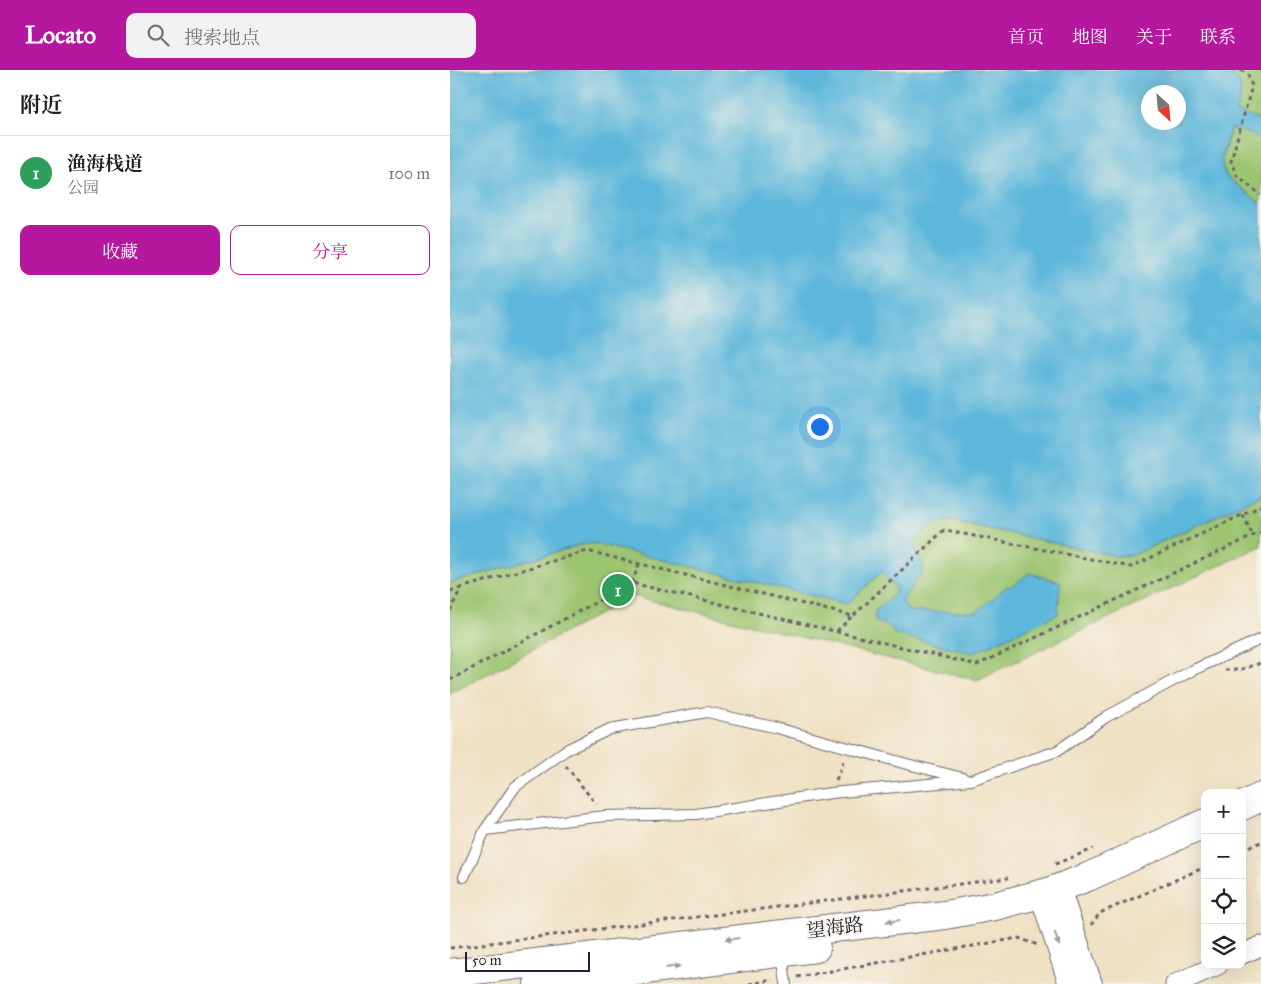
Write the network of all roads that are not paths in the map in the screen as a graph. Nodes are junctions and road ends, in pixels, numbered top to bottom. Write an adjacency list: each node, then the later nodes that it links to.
1 (1261, 639): 2 (lane)
2 (971, 780): 8 (lane); 8 (lane)
3 (1261, 797): 4 (main road)
4 (1246, 804)
5 (1261, 817): 6 (main road)
6 (1246, 823)
7 (1201, 825): 11 (main road, 望海路)
8 (485, 830): 10 (lane)
9 (1201, 843): 11 (main road, 望海路)
10 (464, 877)
11 (1053, 892): 15 (main road, 望海路); 16 (main road, 望海路, one-way to 16); 18 (street, one-way to 18); 19 (street)
12 (1261, 946): 13 (street)
13 (1246, 952)
14 (1209, 969): 20 (street)
15 (784, 972): 17 (main road, 望海路, one-way to 15)
16 (450, 973)
17 (538, 984)
18 (1072, 984)
19 (1090, 984)
20 (1176, 984)

